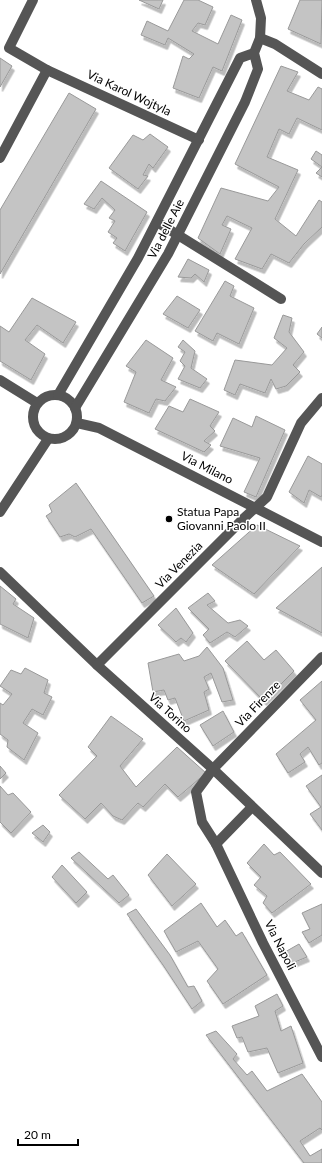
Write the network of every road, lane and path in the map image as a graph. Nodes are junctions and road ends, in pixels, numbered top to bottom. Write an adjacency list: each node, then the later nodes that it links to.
1 (33, 0): 5 (street, Via Karol Wojtyla)
2 (256, 0): 3 (street, Via delle Aie)
3 (260, 38): 4 (street, Via delle Aie); 6 (street)
4 (254, 53): 7 (street, Via delle Aie); 10 (street, Via delle Aie)
5 (47, 70): 7 (street, Via Karol Wojtyla); 8 (street)
6 (322, 74)
7 (200, 140): 9 (street, Via delle Aie)
8 (0, 158)
9 (157, 222): 10 (street); 13 (street, Via delle Aie)
10 (177, 236): 11 (street); 16 (street, Via delle Aie)
11 (281, 300)
12 (0, 380): 15 (street)
13 (58, 395): 15 (street); 16 (street)
14 (322, 398): 19 (street, Via Venezia)
15 (37, 403): 18 (street)
16 (75, 408): 17 (street)
17 (77, 422): 18 (street); 19 (street, Via Milano)
18 (48, 439): 20 (street)
19 (256, 507): 21 (street, Via Milano); 24 (street, Via Venezia)
20 (0, 512)
21 (322, 542)
22 (0, 572): 24 (street, Via Torino)
23 (322, 657): 25 (street, Via Firenze)
24 (97, 665): 25 (street, Via Torino)
25 (213, 769): 26 (street, Via Torino); 27 (street, Via Napoli)
26 (252, 807): 27 (street); 28 (street, Via Torino)
27 (216, 844): 29 (street, Via Napoli)
28 (322, 873)
29 (322, 1057)

